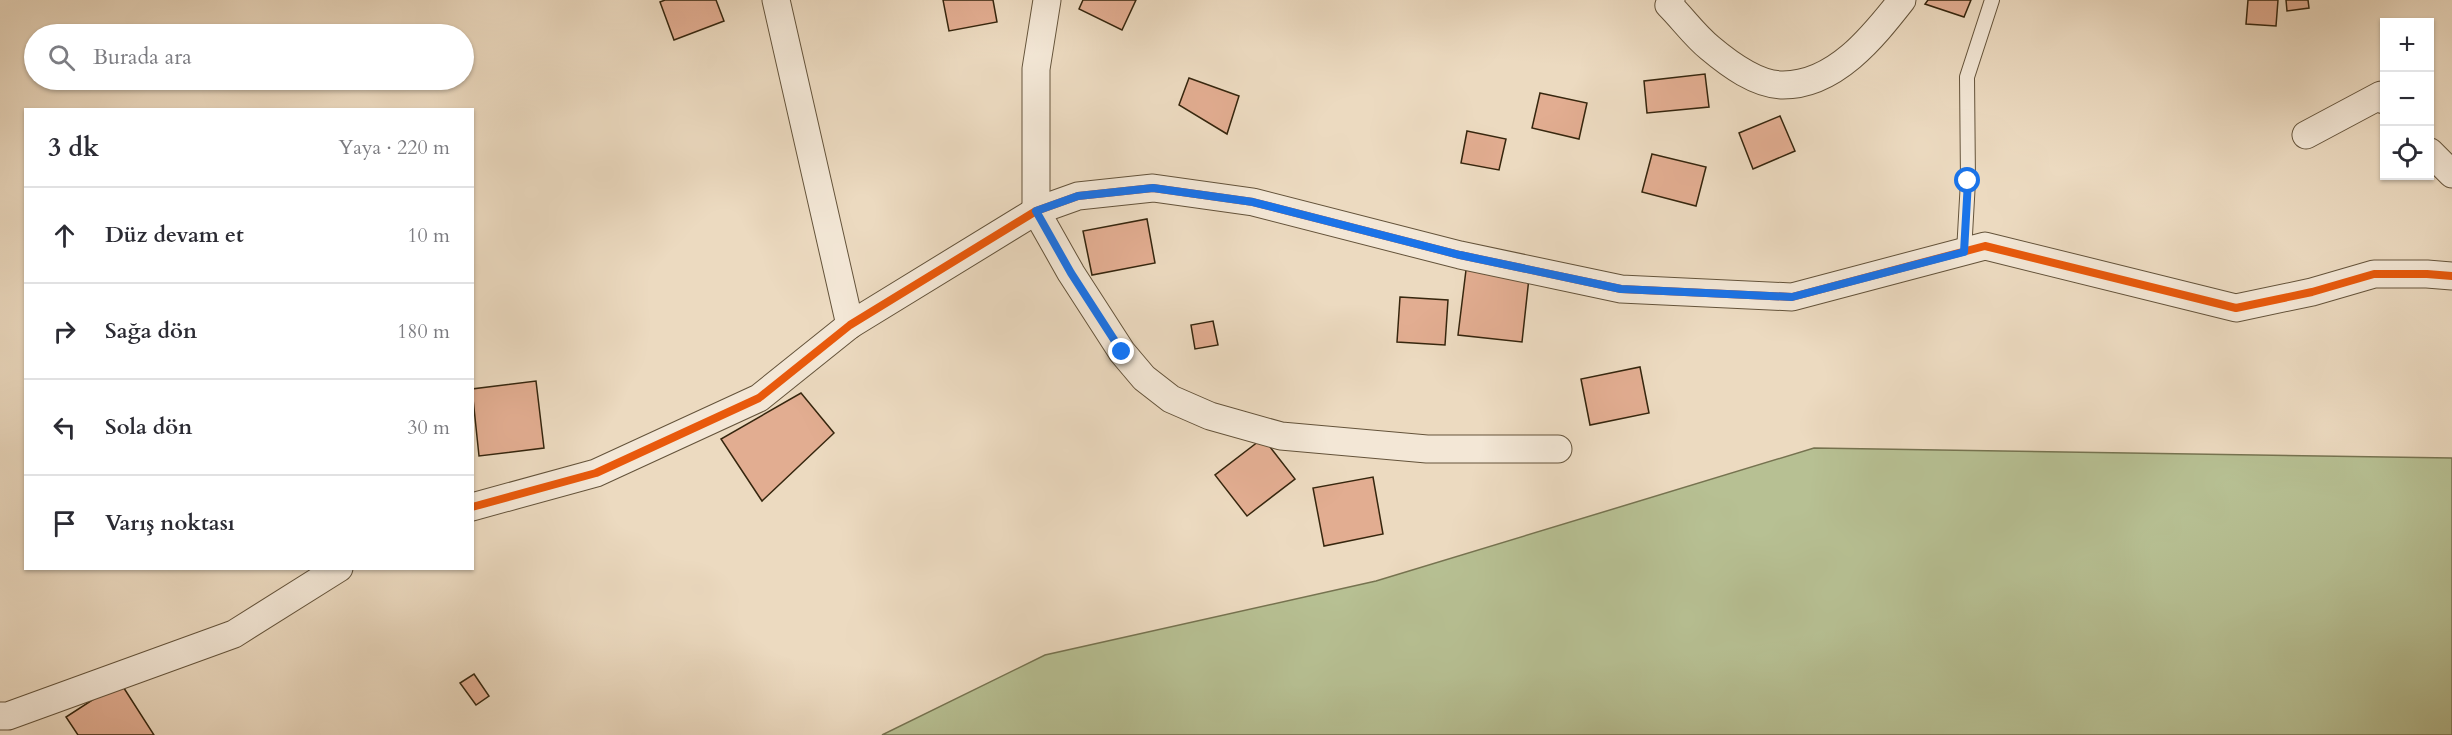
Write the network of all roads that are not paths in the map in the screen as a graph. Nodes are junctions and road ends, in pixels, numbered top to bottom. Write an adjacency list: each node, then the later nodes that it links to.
1 (776, 0): 13 (street)
2 (1047, 0): 10 (street)
3 (1671, 0): 4 (street)
4 (1902, 0)
5 (1992, 0): 11 (lane)
6 (2380, 96): 7 (street)
7 (2306, 135)
8 (2434, 156): 9 (street)
9 (2452, 174)
10 (1036, 211): 11 (street); 13 (street); 14 (street)
11 (1964, 252): 12 (street)
12 (2452, 276)
13 (850, 325): 15 (street)
14 (1558, 449)
15 (474, 506)
16 (336, 570): 17 (street)
17 (0, 716)

